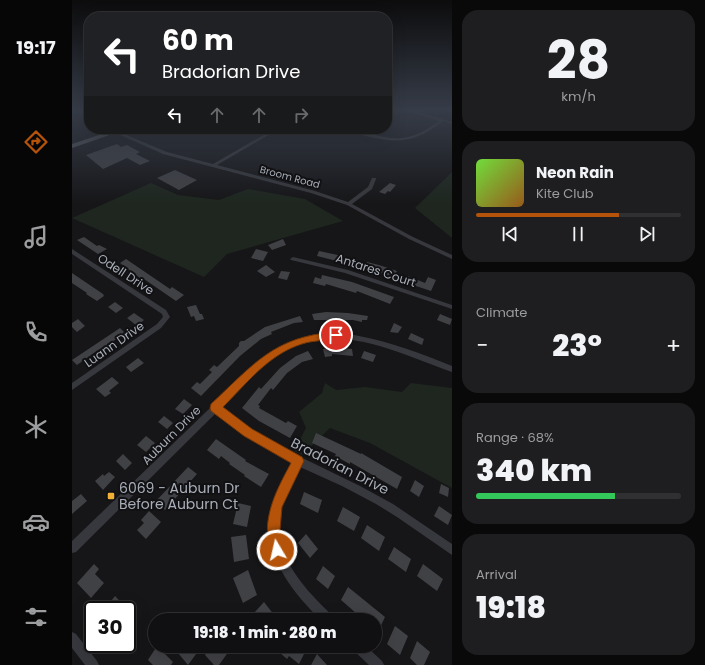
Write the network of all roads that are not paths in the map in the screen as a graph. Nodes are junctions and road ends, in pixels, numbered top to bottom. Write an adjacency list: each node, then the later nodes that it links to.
1 (83, 142): 4 (main road)
2 (139, 142): 5 (street, Broom Road)
3 (254, 142): 5 (street)
4 (72, 146)
5 (213, 166): 7 (street, Broom Road)
6 (374, 179): 7 (street)
7 (349, 204): 9 (street, Broom Road)
8 (72, 251): 12 (street, Odell Drive)
9 (452, 257)
10 (293, 259): 11 (street, Antares Court)
11 (452, 307)
12 (167, 317): 14 (street, Luann Drive)
13 (452, 369): 15 (street, Auburn Drive)
14 (72, 387)
15 (215, 408): 16 (street, Bradorian Drive); 17 (street, Auburn Drive)
16 (298, 461): 18 (street, Bradorian Drive); 19 (street)
17 (72, 548)
18 (452, 550)
19 (322, 613)
20 (72, 638): 22 (street)
21 (365, 653): 23 (street)
22 (93, 665)
23 (378, 665)

